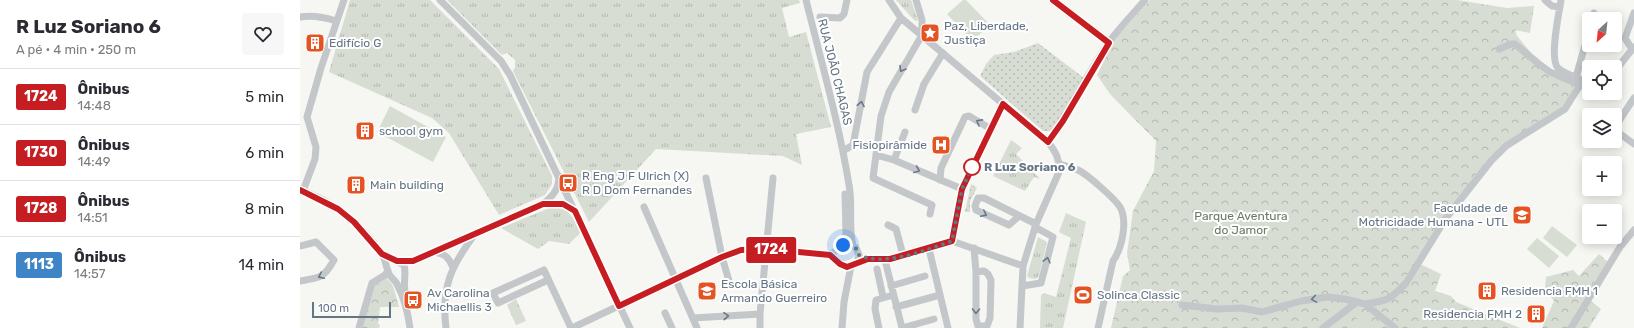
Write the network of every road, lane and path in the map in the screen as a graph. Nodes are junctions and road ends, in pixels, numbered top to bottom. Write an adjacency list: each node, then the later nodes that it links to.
1 (344, 0): 15 (street)
2 (440, 0): 40 (street)
3 (806, 0): 35 (street, RUA JOÃO CHAGAS)
4 (847, 0): 13 (street)
5 (889, 0): 14 (street)
6 (916, 0): 16 (street)
7 (1053, 0): 17 (street)
8 (1145, 0): 17 (street)
9 (1545, 0): 10 (street)
10 (1561, 4): 23 (street)
11 (1634, 13): 18 (street)
12 (300, 17): 15 (street)
13 (820, 17)
14 (900, 18): 16 (street); 35 (street, one-way to 14)
15 (336, 21): 45 (street)
16 (922, 36): 21 (street); 36 (street, one-way to 36)
17 (1109, 43): 33 (street)
18 (1633, 48): 22 (street)
19 (1499, 49): 25 (street)
20 (1583, 52): 23 (street)
21 (943, 53): 27 (street); 28 (street)
22 (1622, 62)
23 (1576, 77): 24 (street)
24 (1582, 80)
25 (1580, 85): 93 (street)
26 (1634, 98): 29 (street)
27 (1003, 104): 30 (street); 33 (street)
28 (915, 110)
29 (1622, 116)
30 (991, 129): 43 (street, one-way to 43); 44 (street)
31 (905, 132): 37 (street)
32 (1622, 135): 34 (street)
33 (1048, 142): 38 (street)
34 (1634, 144)
35 (843, 151): 39 (street, RUA JOÃO CHAGAS)
36 (876, 155): 37 (street); 52 (street)
37 (894, 160): 43 (street, one-way to 43)
38 (1060, 164): 55 (street); 115 (street)
39 (846, 172): 61 (street, RUA JOÃO CHAGAS); 62 (street, RUA JOÃO CHAGAS)
40 (559, 176): 46 (street); 47 (street)
41 (706, 178): 71 (street)
42 (773, 178): 65 (street)
43 (940, 180): 44 (street)
44 (962, 189): 58 (street)
45 (302, 190): 67 (street)
46 (567, 195): 47 (street); 48 (street); 51 (street)
47 (552, 196): 49 (street)
48 (556, 203): 49 (street); 51 (street)
49 (543, 204): 57 (street)
50 (644, 207): 84 (street)
51 (575, 211): 95 (street)
52 (930, 214)
53 (1019, 216): 53 (street, one-way to 53); 55 (street)
54 (888, 225): 70 (street)
55 (1035, 225): 77 (street); 89 (street, one-way to 55)
56 (1634, 230): 118 (street)
57 (476, 234): 59 (street); 68 (street)
58 (952, 241): 63 (street); 64 (street)
59 (453, 243): 66 (street); 68 (street); 72 (street)
60 (300, 246): 86 (street, one-way to 86)
61 (853, 246): 62 (street); 76 (street)
62 (840, 248): 69 (street); 76 (street, RUA JOÃO CHAGAS)
63 (929, 248): 70 (street); 91 (street)
64 (974, 248): 77 (street); 82 (street)
65 (767, 249): 69 (street); 71 (street); 98 (street)
66 (432, 252): 72 (street); 74 (street)
67 (382, 254): 75 (street); 80 (street)
68 (460, 254): 78 (street)
69 (830, 255): 76 (street)
70 (903, 256): 73 (street)
71 (722, 257): 84 (street); 87 (street)
72 (449, 258): 78 (street)
73 (885, 260): 76 (street); 88 (street)
74 (413, 261): 75 (street); 81 (street)
75 (398, 262): 80 (street); 81 (street)
76 (850, 262): 110 (street, RUA JOÃO CHAGAS)
77 (1023, 266): 89 (street)
78 (453, 268): 104 (street)
79 (877, 269): 92 (street)
80 (389, 272): 81 (street); 101 (street); 102 (street)
81 (404, 272): 103 (street)
82 (976, 272): 82 (street, one-way to 82)
83 (924, 276): 88 (street)
84 (677, 279): 95 (street); 99 (street)
85 (548, 280): 85 (street); 105 (street)
86 (300, 281)
87 (729, 281)
88 (891, 286): 90 (street)
89 (1022, 286): 114 (street)
90 (893, 294): 92 (street); 96 (street)
91 (940, 295): 96 (street); 113 (street)
92 (883, 297): 111 (street)
93 (1361, 303): 94 (street, one-way to 94); 116 (street); 117 (street)
94 (1182, 305)
95 (619, 306): 105 (street); 106 (street)
96 (896, 307): 112 (street)
97 (665, 313): 107 (street)
98 (760, 314): 99 (street, one-way to 98); 109 (street)
99 (693, 318): 108 (street)
100 (934, 319): 112 (street)
101 (360, 328)
102 (410, 328)
103 (415, 328)
104 (446, 328)
105 (571, 328)
106 (630, 328)
107 (672, 328)
108 (697, 328)
109 (760, 328)
110 (842, 328)
111 (879, 328)
112 (902, 328)
113 (948, 328)
114 (1020, 328)
115 (1098, 328)
116 (1323, 328)
117 (1395, 328)
118 (1571, 328)

